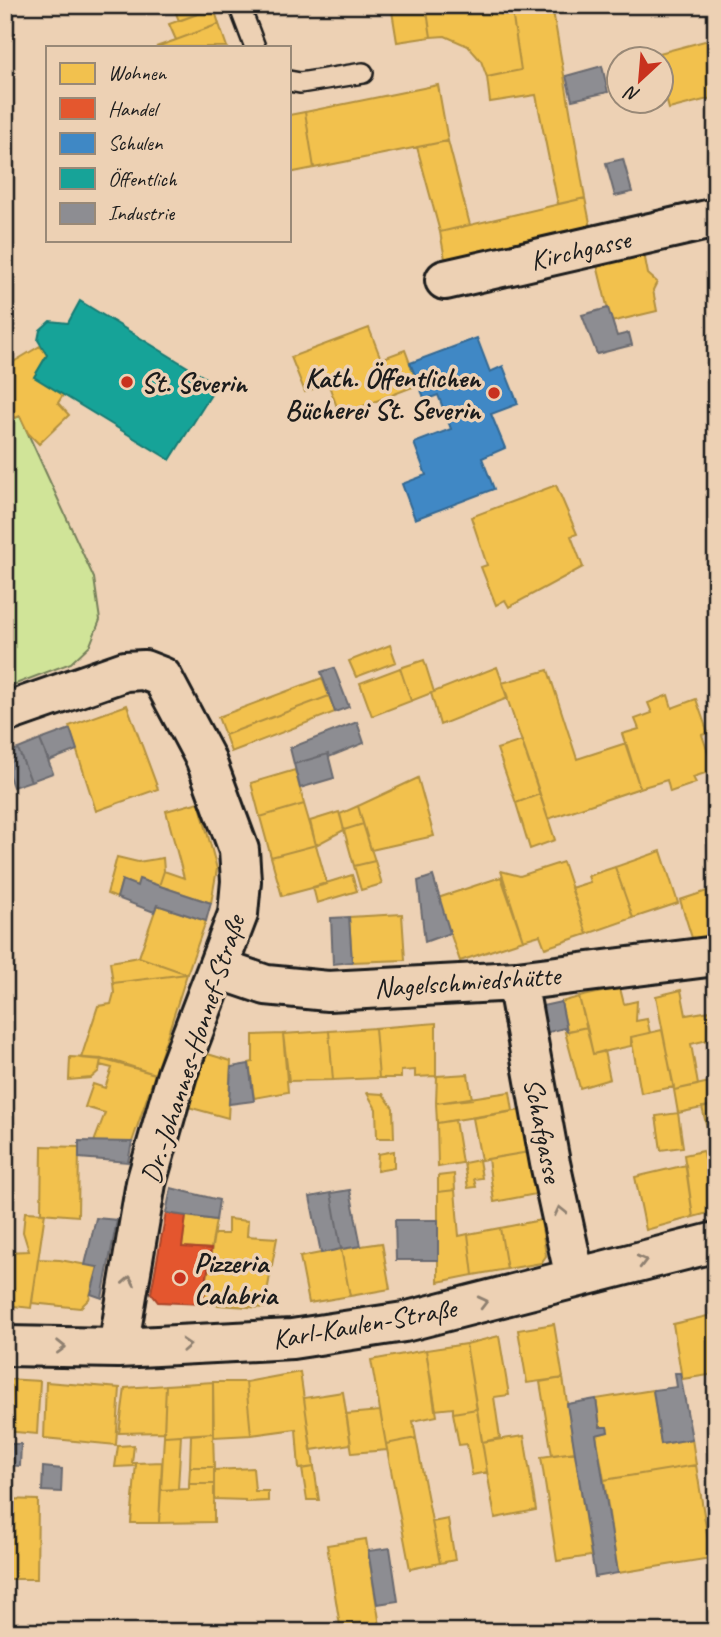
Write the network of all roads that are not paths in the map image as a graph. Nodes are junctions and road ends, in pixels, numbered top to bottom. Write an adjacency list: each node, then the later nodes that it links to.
1 (239, 5): 2 (lane)
2 (255, 46)
3 (363, 73): 4 (lane)
4 (290, 81)
5 (716, 218): 6 (street, Kirchgasse)
6 (444, 280)
7 (5, 713): 9 (street, Dr.-Johannes-Honnef-Straße)
8 (716, 956): 10 (street, Nagelschmiedshütte)
9 (219, 969): 10 (street, Nagelschmiedshütte); 14 (street, Dr.-Johannes-Honnef-Straße, one-way to 9)
10 (517, 981): 12 (street, Schafgasse, one-way to 10)
11 (716, 1242): 12 (street, Karl-Kaulen-Straße, one-way to 11)
12 (575, 1278): 14 (street, Karl-Kaulen-Straße, one-way to 12)
13 (5, 1346): 14 (street, Karl-Kaulen-Straße, one-way to 14)
14 (117, 1348)

